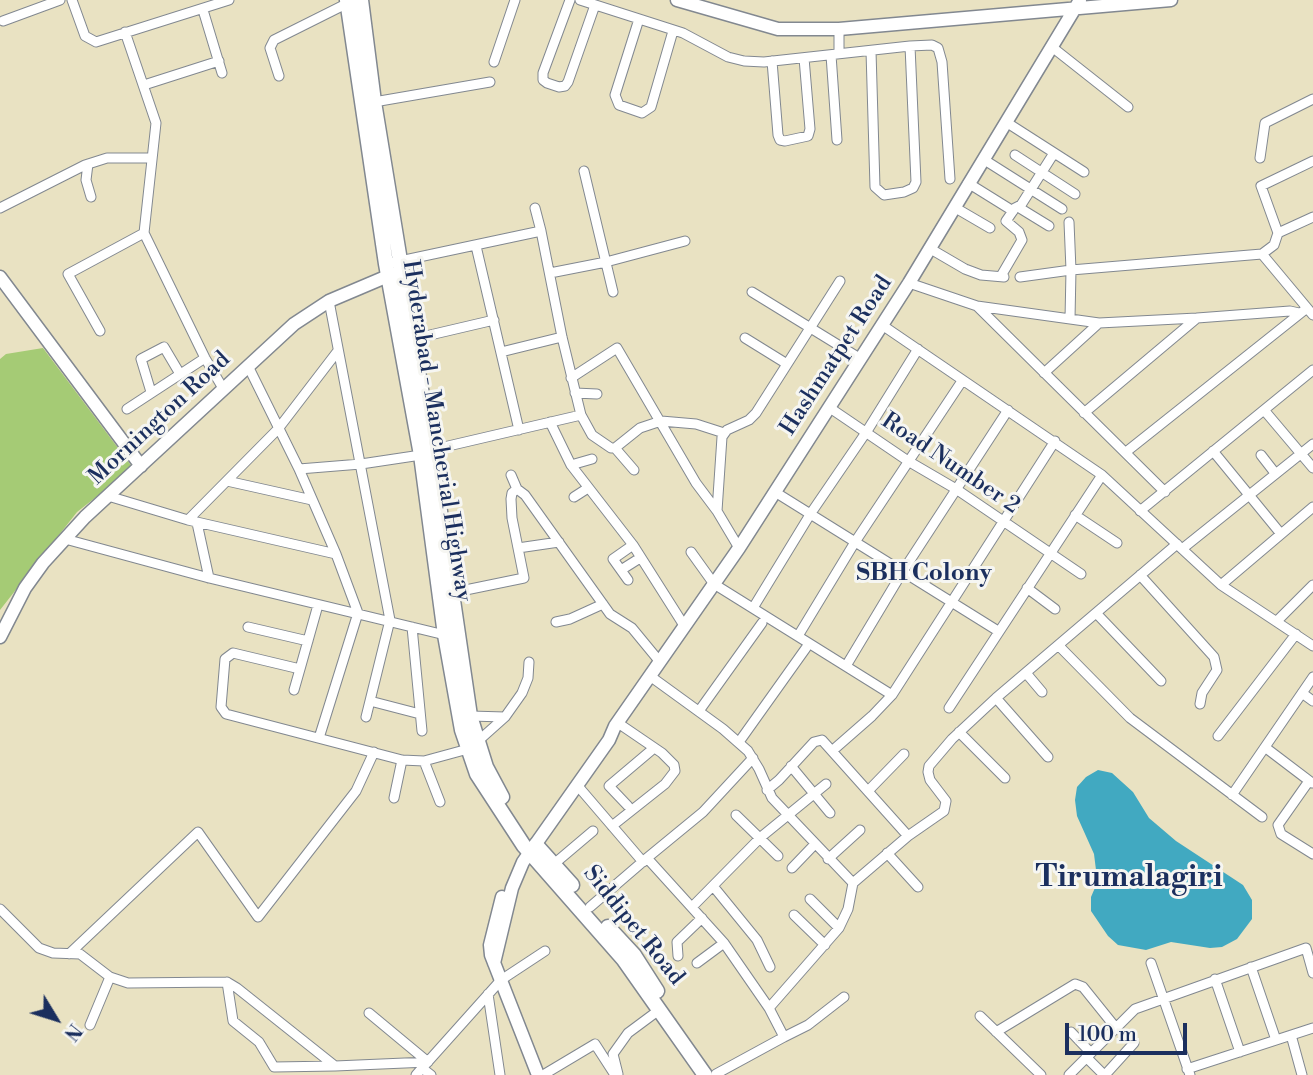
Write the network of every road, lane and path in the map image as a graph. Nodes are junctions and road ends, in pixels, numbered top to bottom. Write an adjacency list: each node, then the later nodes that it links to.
1 (60, 0): 14 (street)
2 (72, 0): 17 (street)
3 (229, 0): 12 (street)
4 (515, 0): 25 (street)
5 (569, 0): 11 (street)
6 (580, 0): 11 (street)
7 (677, 0): 15 (main road)
8 (1171, 0): 10 (main road)
9 (352, 1): 27 (street); 31 (main road, Hyderabad - Mancherial Highway); 67 (main road, Hyderabad - Mancherial Highway)
10 (1078, 3): 15 (main road); 19 (main road, Hashmatpet Road)
11 (595, 5): 13 (street)
12 (203, 10): 17 (street); 23 (street)
13 (639, 19): 16 (street); 16 (street)
14 (3, 21)
15 (839, 29): 21 (street)
16 (673, 30): 24 (street)
17 (125, 32): 29 (street)
18 (910, 46): 20 (street); 20 (street); 45 (street)
19 (1052, 47): 32 (street); 33 (main road, Hashmatpet Road)
20 (871, 51): 21 (street)
21 (835, 54): 22 (street); 34 (street)
22 (804, 58): 24 (street); 24 (street)
23 (219, 61): 26 (street); 29 (street)
24 (772, 61)
25 (494, 62)
26 (222, 73)
27 (279, 76)
28 (490, 82): 31 (street)
29 (144, 85): 37 (street)
30 (1313, 99): 38 (street)
31 (374, 103): 67 (main road, Hyderabad - Mancherial Highway)
32 (1128, 107)
33 (1006, 122): 35 (street); 39 (main road, Hashmatpet Road)
34 (837, 140)
35 (1055, 153): 43 (street); 44 (street)
36 (1015, 155): 44 (street)
37 (151, 158): 41 (street); 60 (street)
38 (1260, 158)
39 (983, 159): 46 (main road, Hashmatpet Road); 47 (street)
40 (1313, 161): 61 (street)
41 (88, 164): 49 (street); 51 (street)
42 (584, 171): 66 (street)
43 (1084, 172)
44 (1041, 173): 47 (street); 48 (street)
45 (950, 179)
46 (968, 183): 50 (main road, Hashmatpet Road); 53 (street)
47 (1031, 188): 53 (street); 54 (street)
48 (1074, 194)
49 (91, 197)
50 (954, 207): 58 (street); 64 (main road, Hashmatpet Road)
51 (0, 208)
52 (535, 208): 59 (street)
53 (1015, 209): 57 (street); 64 (street)
54 (1062, 209)
55 (1313, 217): 61 (street)
56 (1069, 222): 68 (street)
57 (1049, 226)
58 (990, 228)
59 (541, 231): 63 (street); 69 (street)
60 (144, 233): 85 (street); 92 (street)
61 (1278, 233): 65 (street)
62 (685, 241): 66 (street)
63 (476, 246): 67 (street); 81 (street)
64 (929, 248): 73 (main road, Hashmatpet Road)
65 (1262, 254): 68 (street); 78 (street)
66 (606, 262): 69 (street); 74 (street)
67 (394, 268): 76 (main road, Mornington Road); 88 (main road, Hyderabad - Mancherial Highway); 120 (main road, Hyderabad - Mancherial Highway)
68 (1071, 270): 71 (street); 80 (street)
69 (550, 273): 86 (street)
70 (0, 277): 128 (main road)
71 (1020, 277)
72 (840, 281): 84 (street)
73 (909, 283): 77 (street); 83 (main road, Hashmatpet Road)
74 (613, 292)
75 (752, 292): 84 (street)
76 (329, 301): 90 (street); 95 (main road, Mornington Road)
77 (977, 306): 80 (street); 97 (street)
78 (1306, 312): 79 (street); 121 (street)
79 (1197, 318): 82 (street); 109 (street)
80 (1070, 319): 82 (street)
81 (494, 320): 88 (street); 91 (street)
82 (1099, 323): 97 (street)
83 (882, 325): 89 (street); 93 (main road, Hashmatpet Road)
84 (811, 328): 93 (street); 94 (street)
85 (100, 331)
86 (562, 337): 91 (street); 99 (street)
87 (745, 338): 94 (street)
88 (413, 340): 120 (main road, Hyderabad - Mancherial Highway)
89 (918, 349): 100 (street); 115 (street)
90 (337, 352): 113 (street); 127 (street)
91 (501, 352): 114 (street)
92 (205, 358): 98 (street); 101 (street)
93 (861, 359): 105 (main road, Hashmatpet Road)
94 (787, 364): 116 (street)
95 (248, 366): 101 (main road, Mornington Road); 113 (street)
96 (1313, 370): 107 (street)
97 (1044, 373): 109 (street)
98 (180, 374): 102 (street); 102 (street)
99 (572, 378): 103 (street); 111 (street)
100 (962, 381): 108 (street); 126 (street)
101 (224, 390): 128 (main road, Mornington Road)
102 (151, 393): 106 (street)
103 (575, 393): 104 (street); 110 (street)
104 (597, 394)
105 (830, 408): 115 (street, Road Number 2); 140 (main road, Hashmatpet Road)
106 (127, 409)
107 (1264, 410): 122 (street); 123 (street)
108 (1008, 411): 117 (street); 139 (street)
109 (1084, 413): 121 (street)
110 (581, 415): 112 (street); 119 (street)
111 (661, 421): 116 (street); 119 (street); 147 (street)
112 (550, 422): 114 (street); 129 (street)
113 (278, 429): 131 (street); 136 (street)
114 (519, 430): 120 (street)
115 (867, 432): 126 (street, Road Number 2); 149 (street)
116 (724, 433): 147 (street)
117 (1055, 442): 135 (street); 152 (street)
118 (1313, 444): 123 (street)
119 (615, 448): 132 (street)
120 (426, 452): 127 (street); 176 (main road, Hyderabad - Mancherial Highway); 193 (main road, Hyderabad - Mancherial Highway)
121 (1126, 452): 141 (street)
122 (1213, 452): 141 (street); 142 (street)
123 (1301, 453): 130 (street); 133 (street)
124 (1261, 455): 133 (street)
125 (592, 458): 129 (street)
126 (908, 461): 139 (street, Road Number 2); 156 (street)
127 (361, 464): 131 (street); 184 (street)
128 (141, 466): 143 (main road, Mornington Road)
129 (571, 466): 137 (street)
130 (1313, 468)
131 (299, 469): 145 (street)
132 (634, 470)
133 (1275, 473): 142 (street)
134 (511, 475): 138 (street)
135 (1102, 475): 148 (street); 150 (street)
136 (227, 481): 145 (street); 151 (street)
137 (588, 488): 144 (street); 158 (street)
138 (517, 489): 155 (street); 160 (street)
139 (956, 489): 152 (street, Road Number 2); 167 (street)
140 (775, 492): 149 (street); 161 (main road, Hashmatpet Road)
141 (1165, 492): 148 (street)
142 (1250, 495): 153 (street); 159 (street)
143 (108, 496): 151 (street); 154 (main road, Mornington Road)
144 (574, 497)
145 (312, 500): 164 (street)
146 (1313, 507): 153 (street)
147 (717, 511): 161 (street)
148 (1140, 511): 159 (street)
149 (811, 513): 156 (street); 180 (street)
150 (1075, 515): 157 (street); 163 (street)
151 (192, 522): 164 (street); 170 (street)
152 (1002, 522): 163 (street, Road Number 2); 177 (street)
153 (1280, 534): 173 (street)
154 (65, 539): 170 (street); 195 (main road, Mornington Road)
155 (559, 542): 160 (street); 179 (street)
156 (855, 542): 167 (street); 194 (street)
157 (1117, 543)
158 (633, 545): 165 (street); 166 (street)
159 (1179, 547): 169 (street); 173 (street)
160 (518, 548): 176 (street)
161 (739, 548): 172 (main road, Hashmatpet Road)
162 (691, 552): 172 (street)
163 (1050, 553): 168 (street, Road Number 2); 175 (street)
164 (336, 554): 182 (street)
165 (640, 558): 166 (street); 190 (street)
166 (621, 570): 171 (street)
167 (903, 571): 177 (street); 202 (street)
168 (1081, 574)
169 (1140, 575): 183 (street); 215 (street)
170 (209, 578): 178 (street)
171 (628, 580)
172 (714, 584): 180 (street); 190 (main road, Hashmatpet Road)
173 (1221, 585): 185 (street)
174 (1313, 585): 185 (street)
175 (1027, 588): 181 (street); 191 (street)
176 (451, 593): 219 (main road, Hyderabad - Mancherial Highway)
177 (951, 603): 191 (street); 211 (street)
178 (318, 604): 182 (street); 196 (street)
179 (603, 604): 186 (street); 201 (street)
180 (753, 608): 194 (street)
181 (1055, 609)
182 (358, 613): 184 (street); 226 (street)
183 (1096, 613): 197 (street); 207 (street)
184 (390, 620): 189 (street); 213 (street)
185 (1277, 621): 192 (street)
186 (556, 622)
187 (762, 623): 217 (street)
188 (248, 627): 196 (street)
189 (412, 627): 193 (street); 218 (street)
190 (685, 628): 201 (main road, Hashmatpet Road)
191 (998, 631): 216 (street)
192 (1296, 634): 198 (street); 225 (street)
193 (445, 635): 228 (main road, Hyderabad - Mancherial Highway)
194 (798, 636): 202 (street)
195 (0, 637)
196 (308, 641): 203 (street)
197 (1059, 646): 204 (street); 246 (street)
198 (1313, 646)
199 (806, 649): 227 (street)
200 (529, 662): 221 (street)
201 (660, 662): 205 (main road, Hashmatpet Road)
202 (846, 666): 211 (street)
203 (300, 669): 208 (street); 226 (street)
204 (1026, 673): 209 (street); 212 (street)
205 (650, 676): 217 (street); 222 (main road, Hashmatpet Road)
206 (1313, 677): 210 (street)
207 (1161, 681)
208 (294, 690)
209 (1042, 692)
210 (1302, 693): 214 (street); 230 (street)
211 (892, 695): 231 (street)
212 (996, 698): 224 (street); 234 (street)
213 (370, 701): 218 (street); 220 (street)
214 (1313, 701)
215 (1200, 704)
216 (949, 708)
217 (699, 711): 227 (street)
218 (420, 714): 223 (street)
219 (470, 716): 221 (street); 228 (main road, Hyderabad - Mancherial Highway)
220 (366, 717)
221 (505, 717): 228 (street)
222 (617, 725): 229 (street); 242 (main road, Hashmatpet Road); 259 (main road, Hashmatpet Road)
223 (422, 731)
224 (960, 732): 239 (street); 257 (street)
225 (1218, 736)
226 (319, 738): 232 (street)
227 (739, 742): 235 (street)
228 (472, 745): 237 (street); 259 (main road, Hyderabad - Mancherial Highway)
229 (654, 748): 249 (street); 254 (street)
230 (1266, 748): 240 (street); 246 (street)
231 (832, 751): 238 (street); 244 (street)
232 (374, 752): 236 (street); 281 (street)
233 (904, 754): 244 (street)
234 (1048, 757)
235 (753, 758): 243 (street); 265 (street)
236 (402, 760): 237 (street); 247 (street)
237 (424, 761): 248 (street)
238 (792, 766): 243 (street); 245 (street)
239 (1005, 778)
240 (1311, 782): 262 (street)
241 (825, 784): 245 (street)
242 (577, 785): 254 (street); 259 (main road, Hashmatpet Road)
243 (767, 790): 251 (street)
244 (868, 791): 257 (street)
245 (814, 794): 250 (street); 251 (street)
246 (1232, 795): 253 (street)
247 (394, 798)
248 (440, 802)
249 (628, 806)
250 (830, 813)
251 (786, 814): 258 (street); 260 (street)
252 (736, 816): 258 (street)
253 (1262, 817)
254 (612, 826): 265 (street)
255 (860, 830): 264 (street)
256 (593, 831): 266 (street)
257 (908, 836): 261 (street)
258 (761, 837): 263 (street); 269 (street)
259 (530, 844): 266 (main road, Siddipet Road); 290 (main road); 296 (main road, Siddipet Road)
260 (815, 844): 264 (street); 267 (street)
261 (887, 853): 268 (street); 270 (street)
262 (1313, 854)
263 (778, 856)
264 (828, 859): 268 (street)
265 (645, 860): 272 (street); 273 (street)
266 (554, 864): 272 (main road, Siddipet Road)
267 (792, 868)
268 (853, 883): 277 (street)
269 (713, 886): 273 (street); 285 (street)
270 (918, 887)
271 (810, 899): 277 (street)
272 (590, 906): 319 (main road, Siddipet Road)
273 (692, 907): 276 (street)
274 (0, 909): 281 (street)
275 (794, 915): 279 (street)
276 (702, 918): 278 (street); 282 (street)
277 (839, 928): 279 (street)
278 (724, 943): 284 (street); 295 (street)
279 (825, 946): 295 (street)
280 (545, 951): 290 (street)
281 (69, 954): 288 (street)
282 (678, 956)
283 (1151, 962): 294 (street)
284 (697, 963)
285 (770, 967)
286 (1251, 967): 287 (street); 289 (street); 306 (street)
287 (1313, 973)
288 (110, 977): 291 (street); 299 (street)
289 (1215, 979): 294 (street); 308 (street)
290 (501, 980): 292 (street); 317 (main road)
291 (227, 982): 310 (street); 312 (street)
292 (488, 994): 311 (street); 316 (street)
293 (844, 997): 305 (street)
294 (1164, 997): 300 (street); 313 (street)
295 (769, 1008): 305 (street)
296 (659, 1010): 318 (street); 319 (main road, Siddipet Road)
297 (369, 1013): 311 (street)
298 (980, 1016): 302 (street)
299 (90, 1025)
300 (1116, 1028): 302 (street); 309 (street)
301 (1313, 1028): 304 (street)
302 (996, 1032): 320 (street)
303 (1071, 1032): 309 (street)
304 (1291, 1035): 306 (street); 322 (street)
305 (784, 1037): 319 (street)
306 (1276, 1040): 308 (street)
307 (1134, 1043): 321 (street)
308 (1240, 1052): 313 (street)
309 (1088, 1055): 314 (street); 321 (street)
310 (335, 1066): 311 (street); 312 (street)
311 (422, 1068): 315 (street)
312 (272, 1071)
313 (1188, 1072)
314 (1071, 1074)
315 (431, 1075)
316 (500, 1075)
317 (541, 1075): 318 (street)
318 (616, 1075)
319 (712, 1075)
320 (1041, 1075)
321 (1105, 1075)
322 (1302, 1075)

